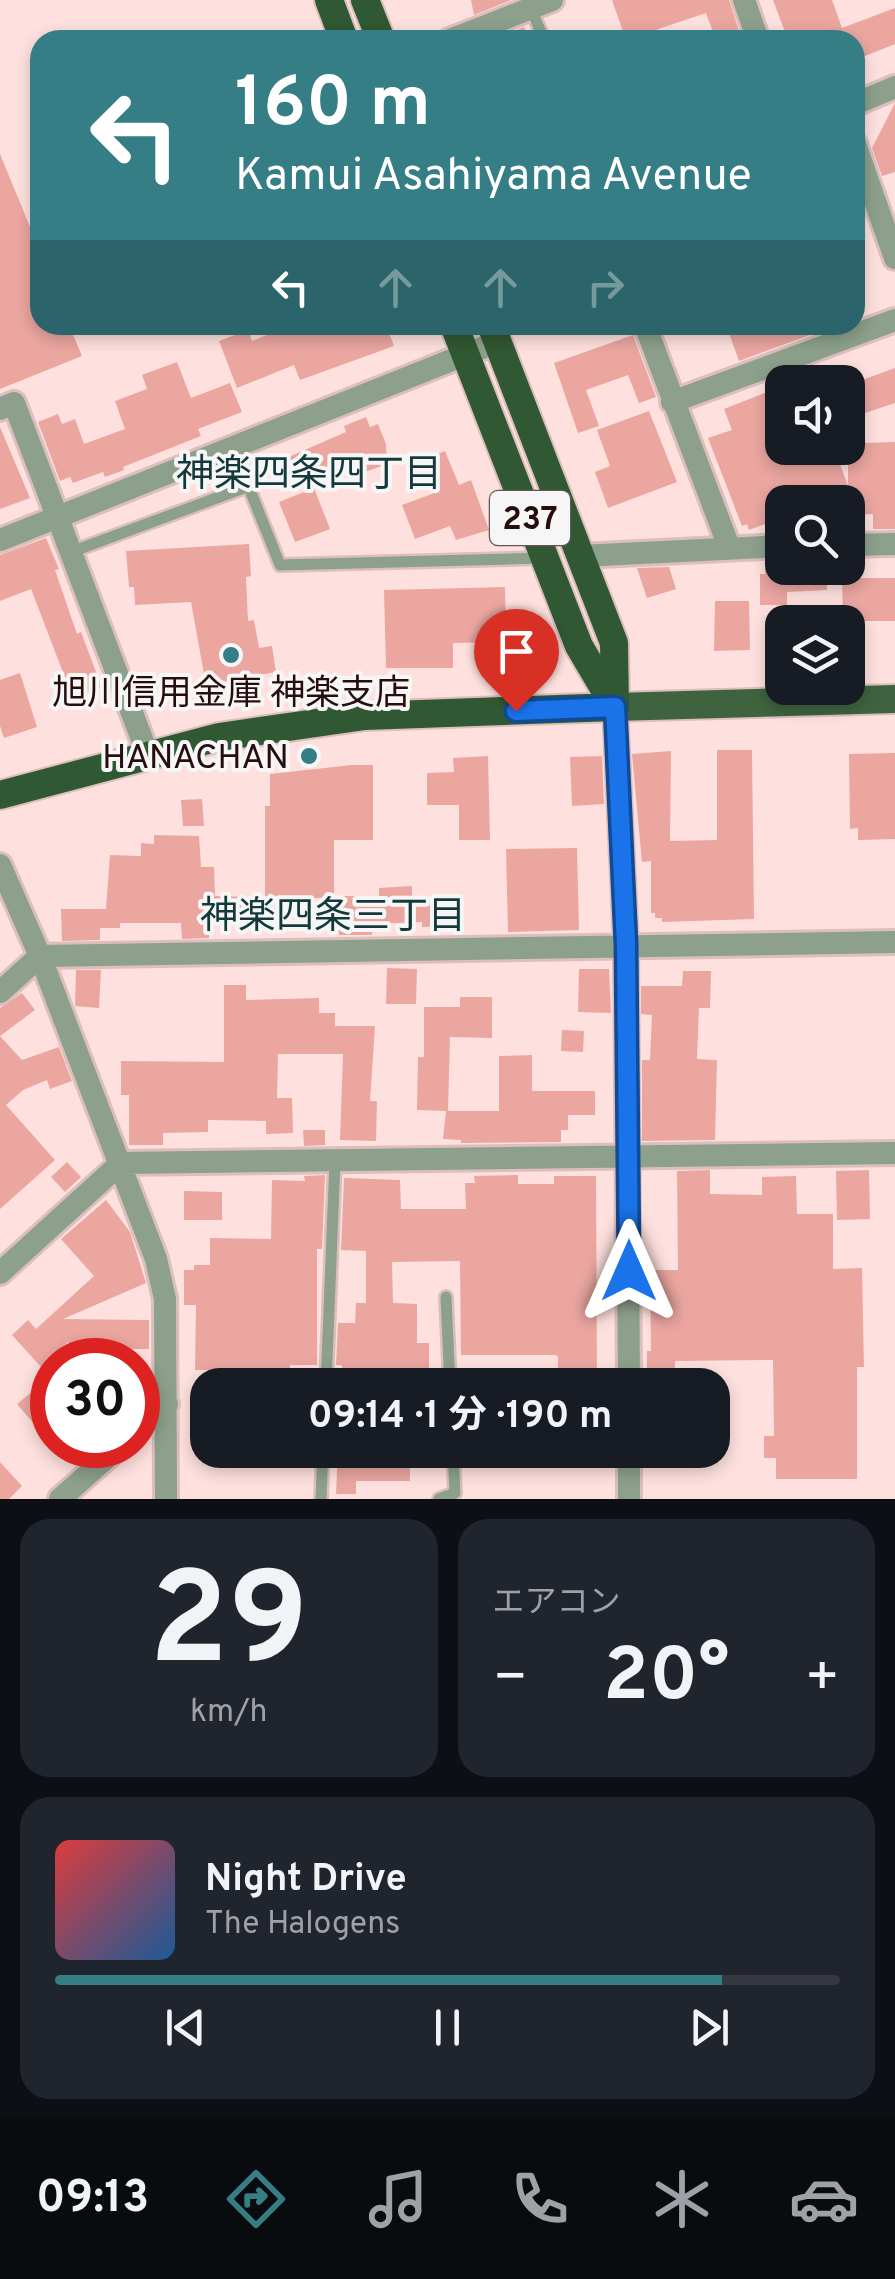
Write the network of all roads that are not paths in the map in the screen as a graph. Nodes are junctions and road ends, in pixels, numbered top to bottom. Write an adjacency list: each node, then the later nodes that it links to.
1 (330, 0): 5 (highway)
2 (366, 0): 6 (highway)
3 (744, 0): 9 (street)
4 (541, 4): 7 (street); 8 (lane)
5 (340, 30)
6 (377, 30)
7 (475, 30)
8 (543, 30)
9 (754, 30)
10 (895, 88): 11 (street)
11 (865, 100)
12 (865, 172): 13 (street)
13 (895, 258)
14 (895, 320): 15 (street)
15 (865, 331)
16 (458, 335): 21 (highway, 237)
17 (493, 335): 21 (street)
18 (494, 335): 33 (highway, 237)
19 (648, 335): 22 (street)
20 (854, 335): 22 (street)
21 (466, 355): 24 (street); 34 (highway, 237)
22 (672, 402): 31 (street)
23 (0, 409): 26 (street)
24 (233, 448): 25 (lane); 26 (street)
25 (248, 486): 32 (lane); 34 (lane)
26 (58, 517): 27 (street); 32 (street)
27 (0, 540)
28 (895, 544): 29 (street)
29 (865, 545)
30 (765, 546): 31 (street)
31 (730, 547): 33 (street)
32 (71, 552): 37 (street)
33 (580, 556): 36 (highway, 237)
34 (547, 558): 36 (highway, 237)
35 (895, 699): 36 (main road)
36 (615, 707): 37 (highway); 41 (street)
37 (148, 755): 38 (highway)
38 (0, 795)
39 (0, 865): 42 (street)
40 (895, 942): 41 (street)
41 (626, 944): 42 (street); 45 (street)
42 (40, 956): 43 (street); 47 (street)
43 (0, 992)
44 (895, 1154): 45 (street)
45 (629, 1158): 46 (street); 52 (street)
46 (335, 1161): 47 (street); 50 (lane)
47 (121, 1164): 48 (street); 53 (street)
48 (0, 1274)
49 (446, 1297): 51 (lane)
50 (327, 1368)
51 (449, 1368)
52 (629, 1368)
53 (166, 1404): 54 (street); 60 (street)
54 (160, 1410)
55 (95, 1468): 59 (street)
56 (322, 1468): 61 (lane)
57 (454, 1468): 62 (lane)
58 (629, 1468): 63 (street)
59 (60, 1499)
60 (166, 1499)
61 (321, 1499)
62 (439, 1499)
63 (629, 1499)

